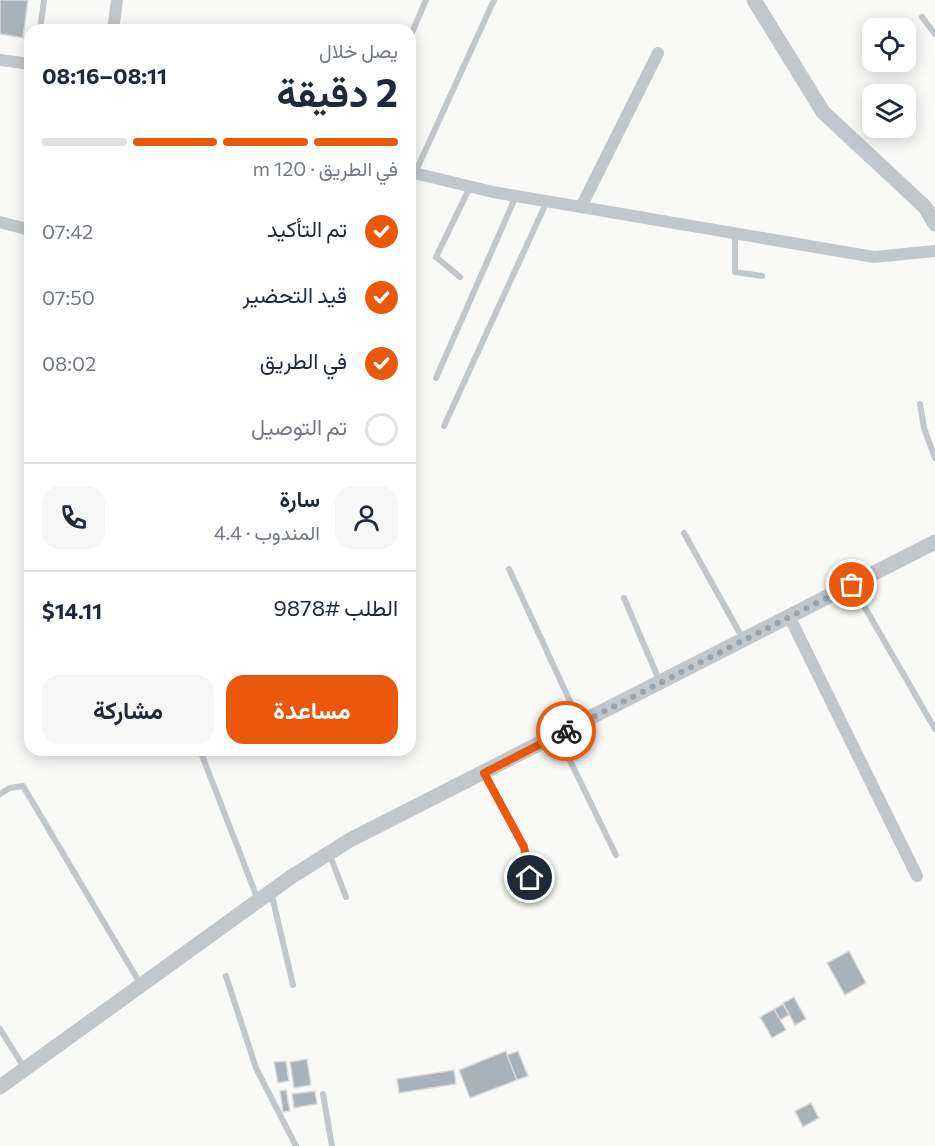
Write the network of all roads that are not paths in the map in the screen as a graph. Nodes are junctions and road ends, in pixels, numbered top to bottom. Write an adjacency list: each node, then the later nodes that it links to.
1 (44, 0): 7 (lane)
2 (117, 0): 8 (street)
3 (426, 0): 9 (lane)
4 (494, 0): 14 (lane)
5 (754, 0): 21 (street)
6 (922, 17): 10 (lane)
7 (41, 24)
8 (114, 24)
9 (416, 24)
10 (935, 34)
11 (658, 53): 19 (street)
12 (0, 60): 13 (street)
13 (24, 63)
14 (416, 165)
15 (416, 174): 16 (street)
16 (470, 186): 17 (street); 26 (lane)
17 (516, 195): 18 (street); 27 (lane)
18 (547, 201): 19 (street); 29 (lane)
19 (581, 207): 23 (street)
20 (0, 222): 22 (street)
21 (935, 224)
22 (24, 228)
23 (735, 233): 24 (street); 25 (lane)
24 (935, 251)
25 (762, 276)
26 (460, 277)
27 (436, 378)
28 (920, 404): 30 (lane)
29 (444, 426)
30 (935, 458)
31 (684, 533): 37 (lane)
32 (935, 542): 34 (street)
33 (509, 569): 39 (lane)
34 (852, 585): 36 (street); 40 (lane)
35 (624, 598): 38 (lane)
36 (789, 616): 37 (street); 47 (street)
37 (744, 640): 38 (street)
38 (660, 683): 39 (street)
39 (580, 724): 41 (street)
40 (935, 729)
41 (558, 735): 43 (street); 46 (lane)
42 (203, 756): 49 (lane)
43 (484, 773): 45 (street); 48 (lane)
44 (0, 794): 53 (lane)
45 (329, 853): 49 (street); 50 (lane)
46 (616, 855)
47 (917, 876)
48 (530, 878)
49 (265, 896): 52 (lane); 53 (street)
50 (346, 897)
51 (226, 976): 58 (lane)
52 (293, 985)
53 (141, 986): 55 (street)
54 (0, 1029): 55 (lane)
55 (25, 1069): 56 (street)
56 (0, 1087)
57 (322, 1094): 59 (lane)
58 (296, 1146)
59 (332, 1146)

